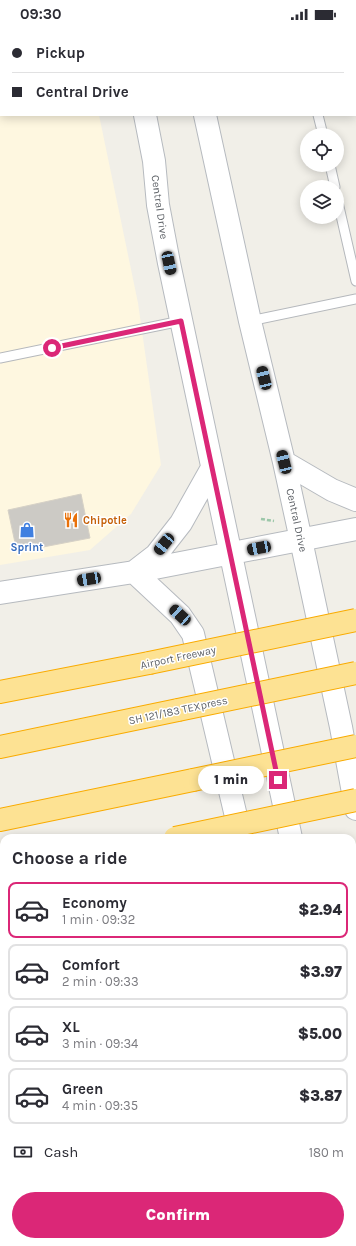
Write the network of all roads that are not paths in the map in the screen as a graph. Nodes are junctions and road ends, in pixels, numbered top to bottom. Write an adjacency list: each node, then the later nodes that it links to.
1 (145, 116): 8 (main road, Central Drive)
2 (205, 116): 9 (main road, Central Drive)
3 (318, 116): 4 (lane)
4 (321, 128)
5 (343, 224): 6 (lane)
6 (356, 281)
7 (356, 299): 9 (lane)
8 (181, 321): 10 (lane); 12 (main road, Central Drive)
9 (250, 321): 11 (main road, Central Drive)
10 (0, 358)
11 (284, 462): 13 (main road); 15 (main road, Central Drive)
12 (212, 468): 16 (main road, Central Drive); 17 (main road)
13 (356, 500)
14 (356, 529): 15 (main road)
15 (301, 540): 16 (main road); 25 (main road, Central Drive)
16 (230, 554): 17 (main road); 29 (main road, Central Drive)
17 (134, 572): 18 (main road); 28 (main road)
18 (0, 593)
19 (356, 620): 21 (highway, Airport Freeway, bridge)
20 (356, 673): 23 (highway, SH 121/183 TEXpress, bridge)
21 (0, 692)
22 (356, 746): 26 (highway, bridge)
23 (0, 748)
24 (356, 800): 27 (highway, bridge)
25 (356, 809)
26 (0, 820)
27 (194, 834)
28 (239, 834)
29 (290, 834)

